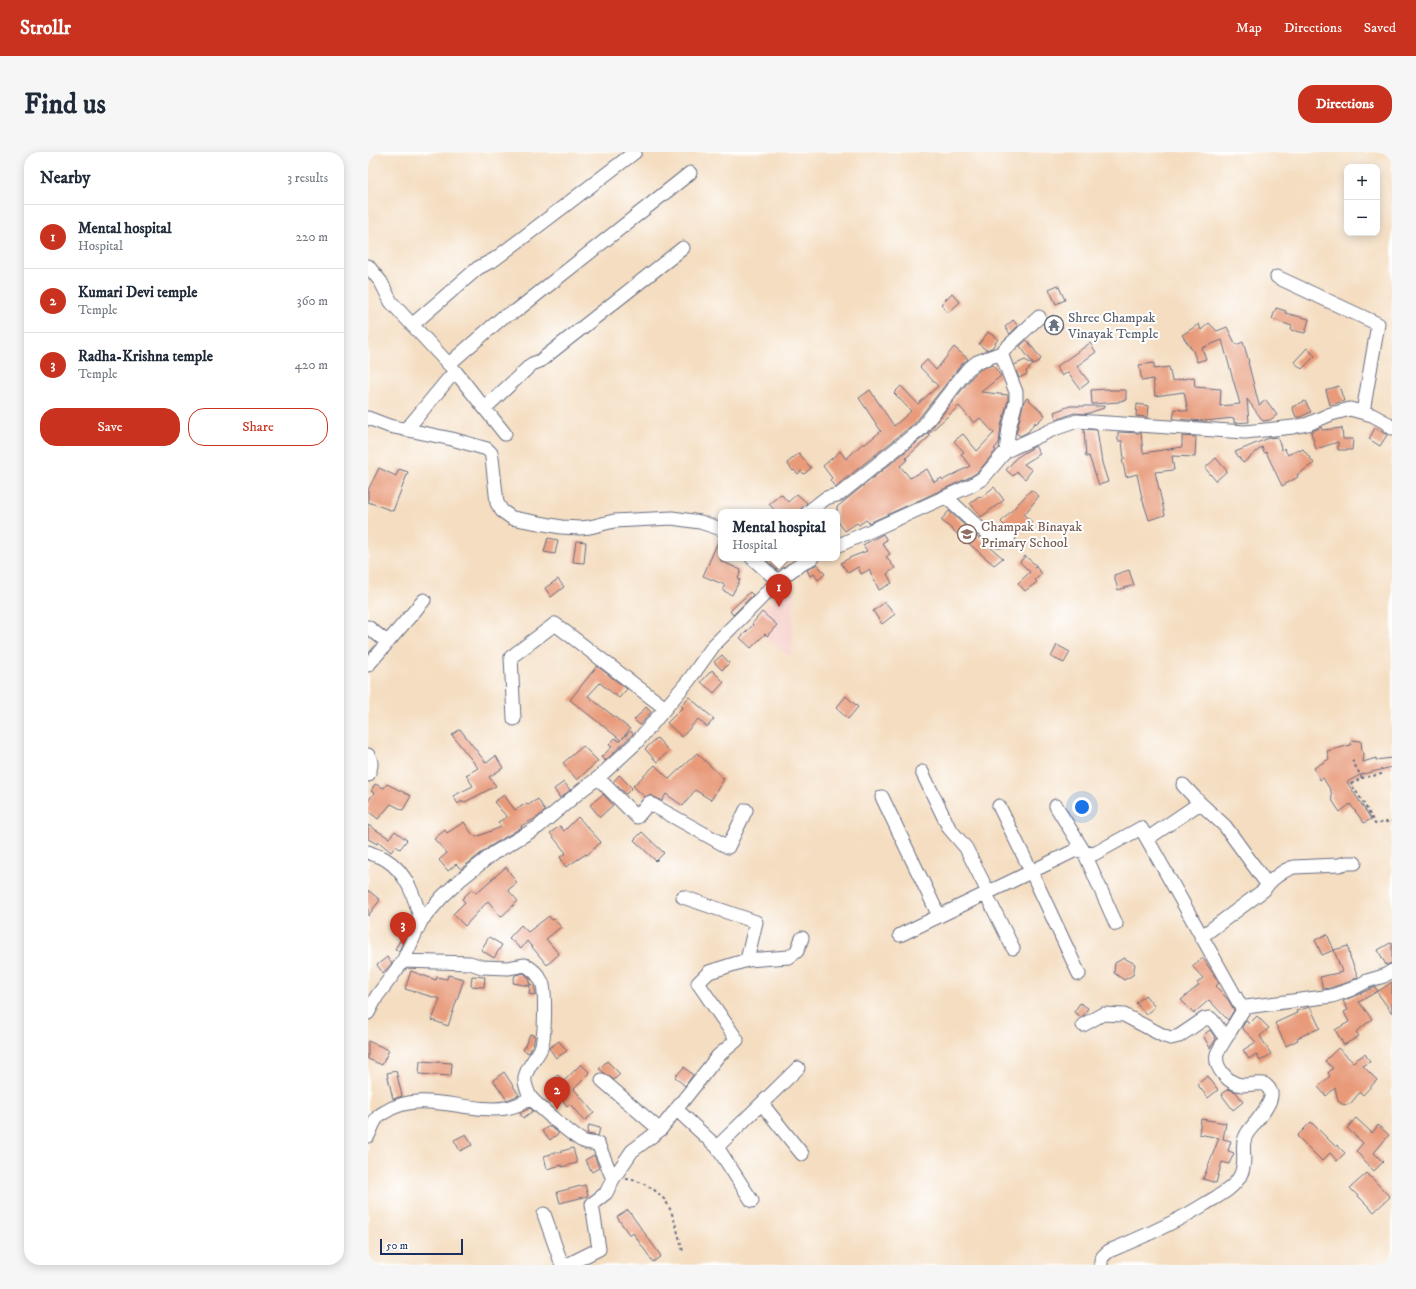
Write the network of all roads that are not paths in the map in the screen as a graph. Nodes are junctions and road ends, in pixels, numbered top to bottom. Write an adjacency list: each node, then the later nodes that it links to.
1 (635, 152): 7 (street)
2 (690, 173): 9 (street)
3 (683, 248): 10 (street)
4 (368, 266): 7 (street)
5 (1277, 277): 11 (street)
6 (1039, 317): 8 (street)
7 (412, 325): 9 (street)
8 (1001, 353): 16 (street); 18 (street)
9 (452, 367): 10 (street); 14 (street)
10 (485, 408): 15 (street)
11 (1363, 412): 13 (street); 16 (street)
12 (368, 418): 14 (street)
13 (1392, 428)
14 (406, 430): 19 (street)
15 (505, 434)
16 (1006, 451): 17 (street)
17 (946, 497): 20 (street); 21 (street)
18 (812, 509)
19 (718, 528)
20 (1009, 538)
21 (840, 545)
22 (760, 561): 24 (street)
23 (807, 561): 24 (street)
24 (778, 580): 29 (street)
25 (424, 600): 27 (street)
26 (368, 627): 27 (street)
27 (387, 642): 28 (street)
28 (368, 665)
29 (665, 708): 30 (street); 34 (street)
30 (514, 719)
31 (368, 755): 33 (street)
32 (922, 772): 47 (street)
33 (368, 775)
34 (598, 778): 40 (street); 50 (street)
35 (1183, 785): 37 (street)
36 (882, 797): 49 (street)
37 (1200, 803): 41 (street); 46 (street)
38 (999, 806): 45 (street)
39 (1056, 806): 43 (street)
40 (746, 810)
41 (1147, 838): 43 (street); 53 (street)
42 (368, 852): 50 (street)
43 (1084, 852): 45 (street); 51 (street)
44 (1355, 862): 46 (street)
45 (1031, 871): 47 (street); 59 (street)
46 (1267, 884): 53 (street)
47 (987, 893): 49 (street); 55 (street)
48 (683, 898): 56 (street)
49 (939, 916): 52 (street)
50 (421, 921): 57 (street)
51 (1116, 924)
52 (900, 935)
53 (1201, 937): 61 (street)
54 (802, 938): 56 (street)
55 (1012, 948)
56 (747, 960): 69 (street)
57 (403, 961): 60 (street); 67 (street)
58 (1392, 971): 61 (street)
59 (1079, 974)
60 (373, 992): 62 (street)
61 (1243, 1010): 64 (street)
62 (368, 1013)
63 (1083, 1025): 64 (street)
64 (1226, 1038): 79 (street)
65 (798, 1068): 68 (street)
66 (602, 1080): 70 (street)
67 (532, 1098): 71 (street); 74 (street)
68 (762, 1104): 72 (street); 73 (street)
69 (676, 1110): 70 (street); 72 (street)
70 (660, 1130): 74 (street)
71 (368, 1136)
72 (718, 1147): 75 (street)
73 (802, 1154)
74 (613, 1179): 78 (street)
75 (752, 1201)
76 (544, 1214): 77 (street)
77 (562, 1265)
78 (567, 1265)
79 (1101, 1265)

